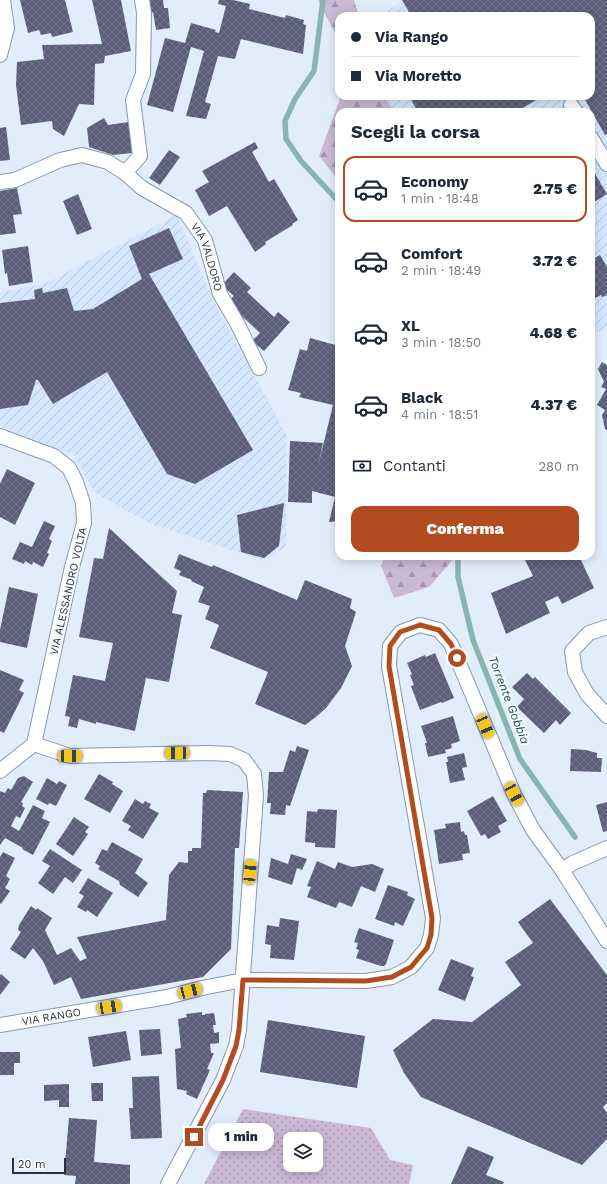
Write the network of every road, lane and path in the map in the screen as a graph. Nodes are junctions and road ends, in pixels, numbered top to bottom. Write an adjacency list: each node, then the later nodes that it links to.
1 (3, 0): 3 (street)
2 (142, 0): 6 (street)
3 (0, 55)
4 (595, 144): 5 (street)
5 (607, 164)
6 (125, 173): 7 (street, VIA VALDORO); 8 (street, VIA VALDORO)
7 (0, 182)
8 (259, 368)
9 (0, 436): 12 (street, VIA ALESSANDRO VOLTA)
10 (607, 627): 11 (street)
11 (607, 716)
12 (34, 744): 13 (street); 17 (street)
13 (0, 771)
14 (607, 848): 15 (street)
15 (562, 870): 16 (street, VIA RANGO); 17 (street, VIA RANGO)
16 (607, 941)
17 (243, 980): 18 (street, VIA RANGO); 19 (street)
18 (0, 1025)
19 (168, 1184)

